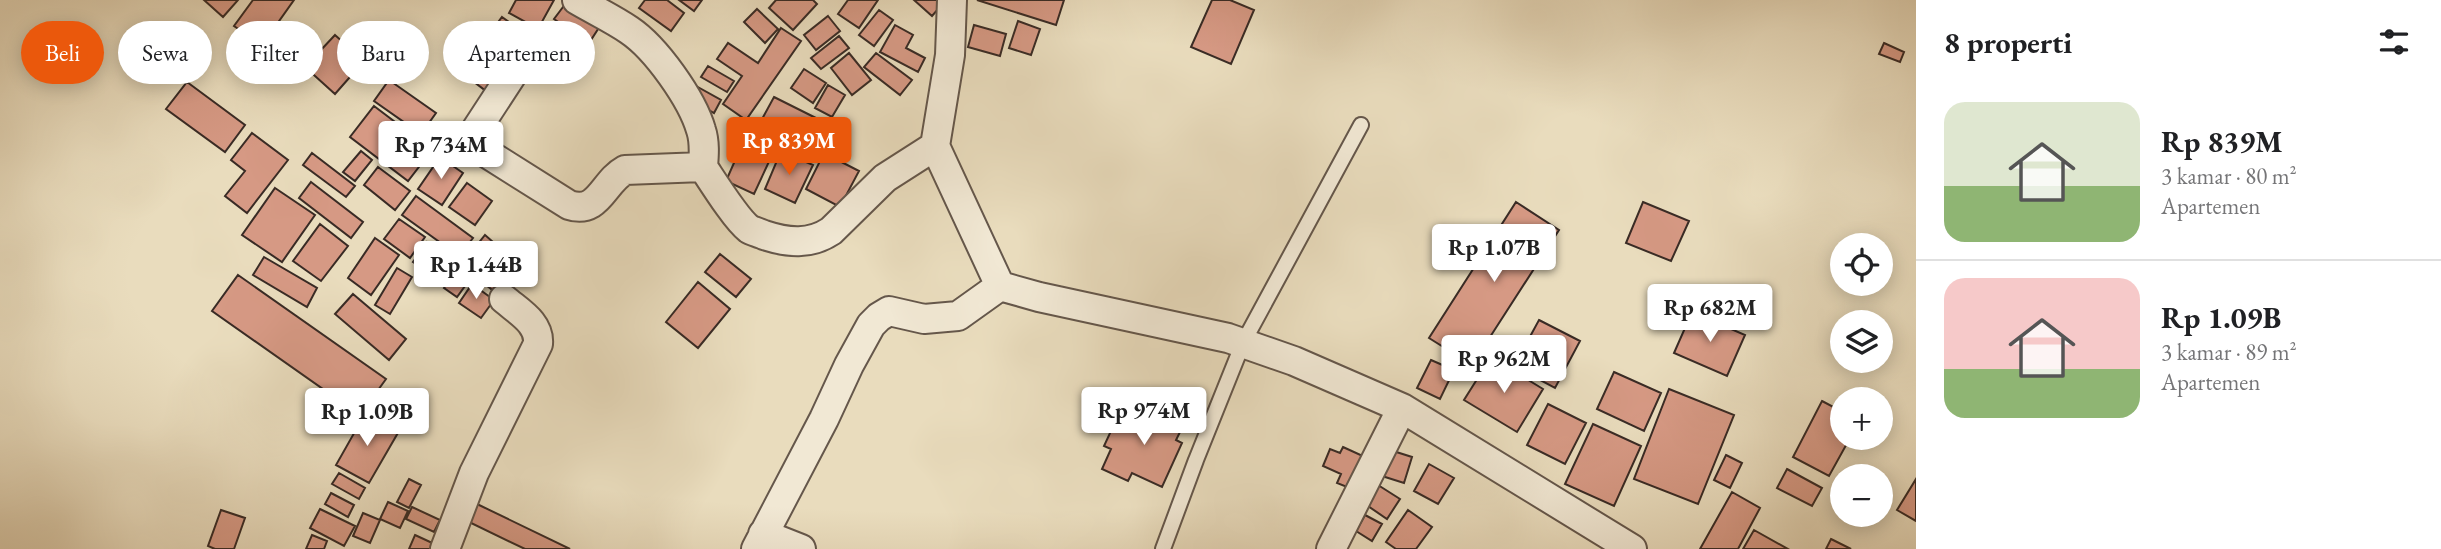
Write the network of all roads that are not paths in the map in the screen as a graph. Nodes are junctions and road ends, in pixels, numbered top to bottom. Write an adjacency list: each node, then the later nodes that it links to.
1 (577, 0): 6 (street)
2 (952, 0): 5 (street)
3 (506, 84): 6 (street)
4 (1361, 125): 9 (lane)
5 (935, 146): 6 (street); 7 (street)
6 (703, 167)
7 (1000, 286): 9 (street); 11 (street)
8 (504, 299): 12 (street)
9 (1243, 343): 10 (street); 14 (lane)
10 (1402, 408): 15 (street); 16 (street)
11 (760, 541): 13 (street)
12 (445, 549)
13 (801, 549)
14 (1163, 549)
15 (1331, 549)
16 (1632, 549)

